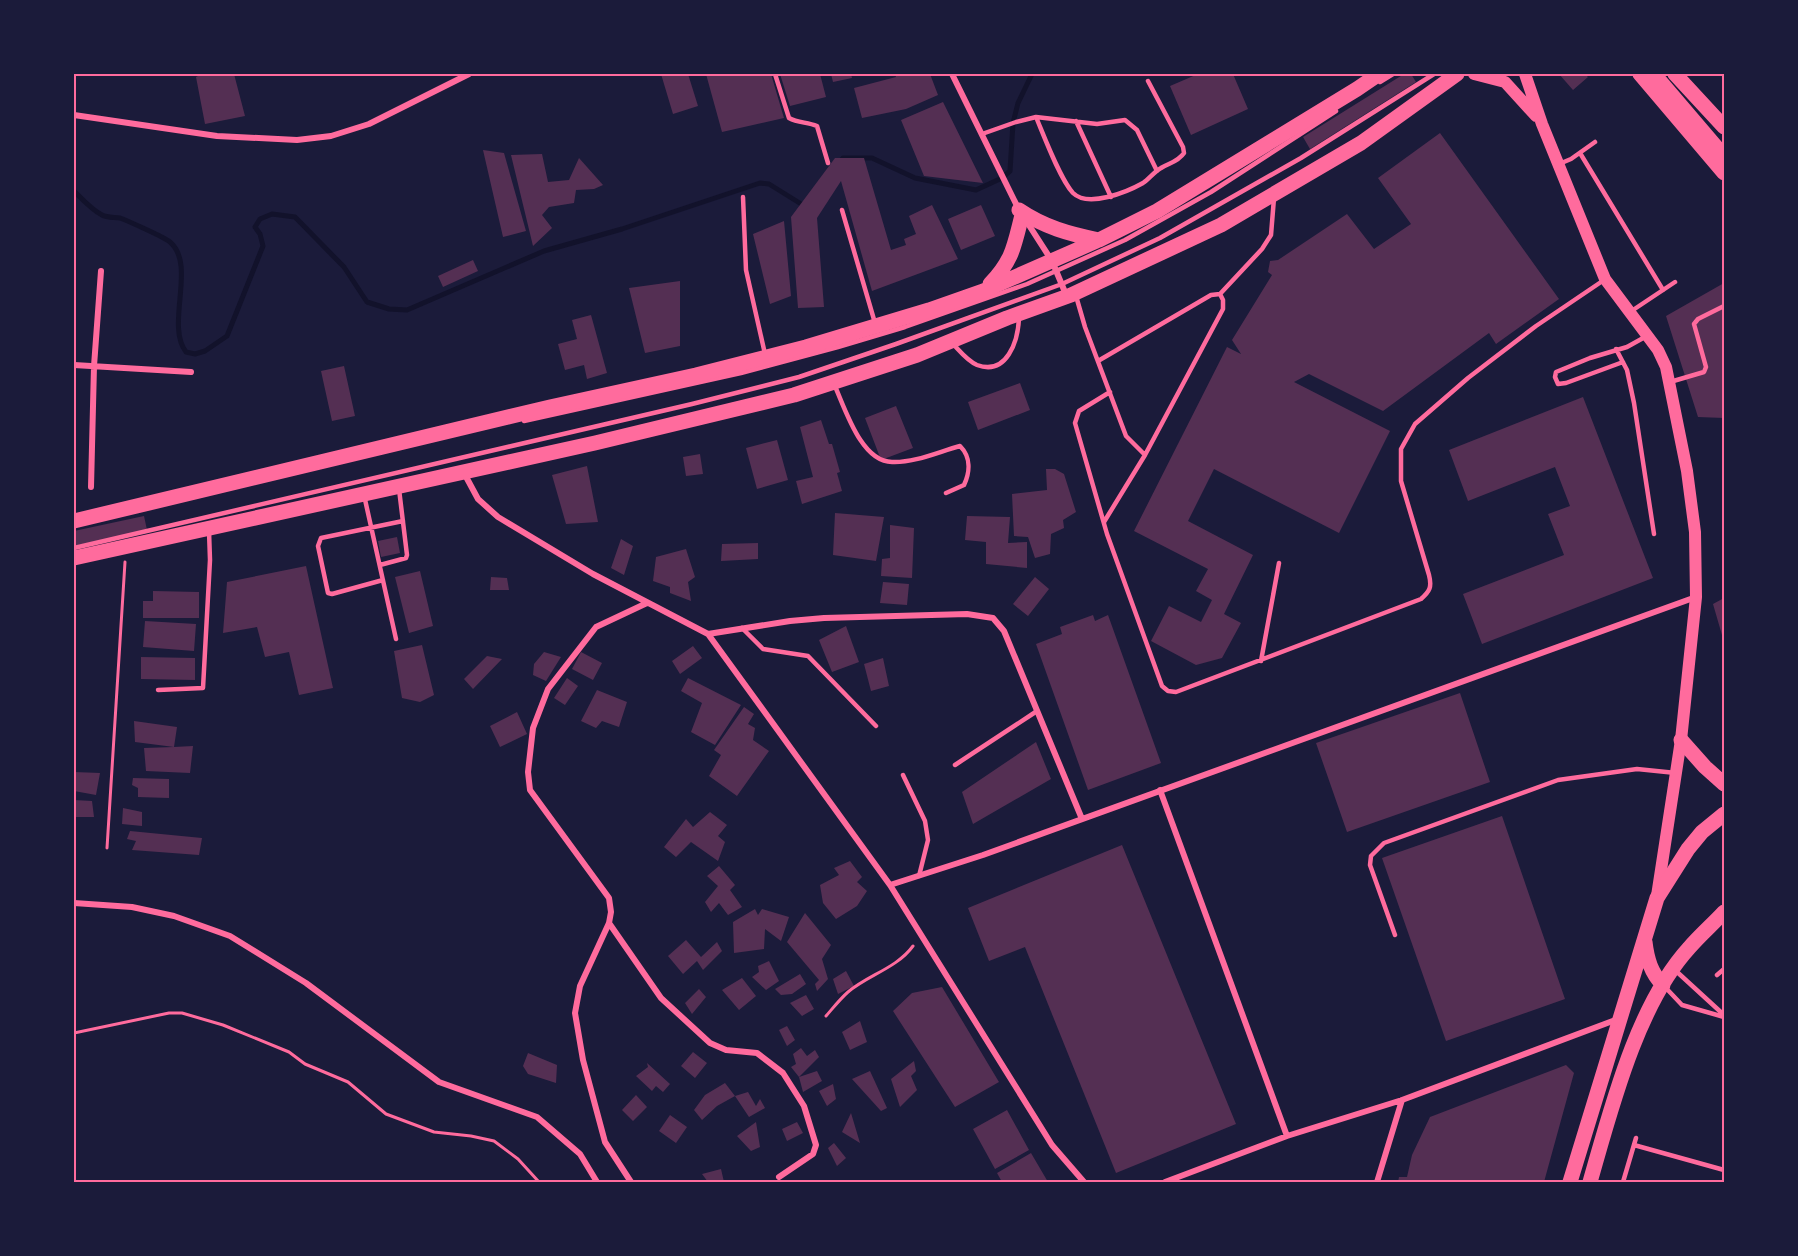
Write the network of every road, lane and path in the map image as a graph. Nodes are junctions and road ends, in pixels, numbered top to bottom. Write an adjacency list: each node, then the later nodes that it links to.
1 (465, 74): 15 (street)
2 (775, 74): 24 (lane)
3 (952, 74): 20 (street)
4 (1393, 74): 12 (lane)
5 (1434, 74): 40 (lane)
6 (1457, 74): 28 (main road)
7 (1474, 74): 18 (main road)
8 (1525, 74): 18 (main road)
9 (1640, 74): 27 (main road)
10 (1654, 74): 23 (main road)
11 (1675, 74): 19 (main road)
12 (1377, 79): 33 (main road)
13 (1148, 81): 26 (lane)
14 (1338, 109): 34 (lane)
15 (74, 115)
16 (1036, 117): 17 (lane); 20 (lane); 30 (lane)
17 (1077, 121): 26 (lane); 30 (lane)
18 (1542, 124): 25 (main road)
19 (1725, 127)
20 (982, 134): 32 (street)
21 (1595, 142): 22 (lane)
22 (1580, 153): 25 (lane); 38 (lane)
23 (1725, 156)
24 (828, 163)
25 (1559, 164): 36 (main road)
26 (1157, 171): 30 (lane)
27 (1725, 173)
28 (1274, 194): 40 (main road); 41 (lane)
29 (744, 197): 49 (lane)
30 (1111, 197)
31 (842, 210): 45 (lane)
32 (1020, 212): 33 (main road); 34 (street); 39 (main road)
33 (1099, 240): 34 (main road)
34 (1054, 266): 39 (main road); 40 (street); 58 (lane)
35 (101, 271): 53 (street)
36 (1605, 279): 43 (main road); 84 (lane)
37 (1675, 282): 38 (lane)
38 (1663, 290): 43 (lane)
39 (983, 291): 45 (main road)
40 (1068, 291): 44 (main road); 50 (lane); 74 (lane)
41 (1220, 294): 50 (lane); 59 (lane)
42 (1725, 306): 56 (lane)
43 (1630, 312): 46 (main road)
44 (1019, 314): 47 (main road); 47 (lane)
45 (876, 326): 49 (main road)
46 (1648, 336): 48 (lane); 56 (main road)
47 (950, 341): 55 (main road)
48 (1616, 349): 51 (lane); 51 (lane)
49 (766, 357): 66 (main road)
50 (1098, 361): 57 (lane)
51 (1623, 362): 72 (lane)
52 (74, 365): 53 (street)
53 (94, 366): 54 (street); 63 (street)
54 (190, 372)
55 (833, 382): 61 (main road); 64 (lane)
56 (1670, 382): 79 (main road)
57 (1110, 392): 59 (lane); 68 (lane)
58 (516, 423)
59 (1145, 455): 68 (lane)
60 (306, 472): 69 (lane)
61 (464, 472): 62 (main road); 80 (street)
62 (399, 486): 65 (main road); 67 (lane)
63 (91, 487)
64 (946, 493)
65 (363, 494): 70 (main road); 71 (lane)
66 (74, 521)
67 (403, 521): 71 (lane); 77 (lane)
68 (1104, 523): 84 (lane)
69 (74, 527)
70 (209, 528): 73 (main road); 85 (lane)
71 (371, 528): 77 (lane); 78 (lane)
72 (1654, 534)
73 (126, 546): 75 (main road); 96 (path)
74 (74, 548)
75 (74, 558)
76 (1279, 563): 84 (lane)
77 (380, 565): 78 (lane)
78 (383, 580): 83 (lane)
79 (1696, 597): 88 (main road); 93 (street)
80 (647, 603): 82 (street); 102 (street)
81 (742, 628): 82 (street); 86 (street); 87 (lane)
82 (708, 634): 98 (street)
83 (396, 639)
84 (1261, 661)
85 (158, 690)
86 (1037, 711): 89 (lane); 95 (street)
87 (876, 726)
88 (1681, 740): 90 (main road); 92 (main road)
89 (955, 765)
90 (1676, 773): 99 (main road); 104 (lane)
91 (903, 775): 97 (lane)
92 (1725, 784)
93 (1160, 790): 95 (street); 115 (street)
94 (1725, 814): 99 (main road)
95 (1082, 819): 97 (street)
96 (107, 848)
97 (919, 876): 98 (street)
98 (890, 885): 103 (street)
99 (1657, 898): 105 (main road)
100 (74, 903): 121 (street)
101 (1725, 912): 106 (main road)
102 (609, 923): 119 (street); 122 (street)
103 (921, 935): 110 (path); 123 (street)
104 (1395, 935)
105 (1644, 939): 109 (main road); 112 (main road)
106 (1673, 969): 109 (main road); 111 (lane)
107 (1725, 969): 108 (lane)
108 (1717, 975)
109 (1663, 985): 111 (lane); 127 (main road)
110 (826, 1016)
111 (1725, 1016)
112 (1621, 1018): 114 (street); 126 (main road)
113 (74, 1033): 120 (path)
114 (1402, 1100): 115 (street); 125 (street)
115 (1287, 1136): 124 (street)
116 (1636, 1138): 117 (lane)
117 (1634, 1145): 118 (lane); 128 (lane)
118 (1725, 1170)
119 (779, 1177)
120 (539, 1182)
121 (597, 1182)
122 (631, 1182)
123 (1084, 1182)
124 (1166, 1182)
125 (1377, 1182)
126 (1570, 1182)
127 (1590, 1182)
128 (1623, 1182)

